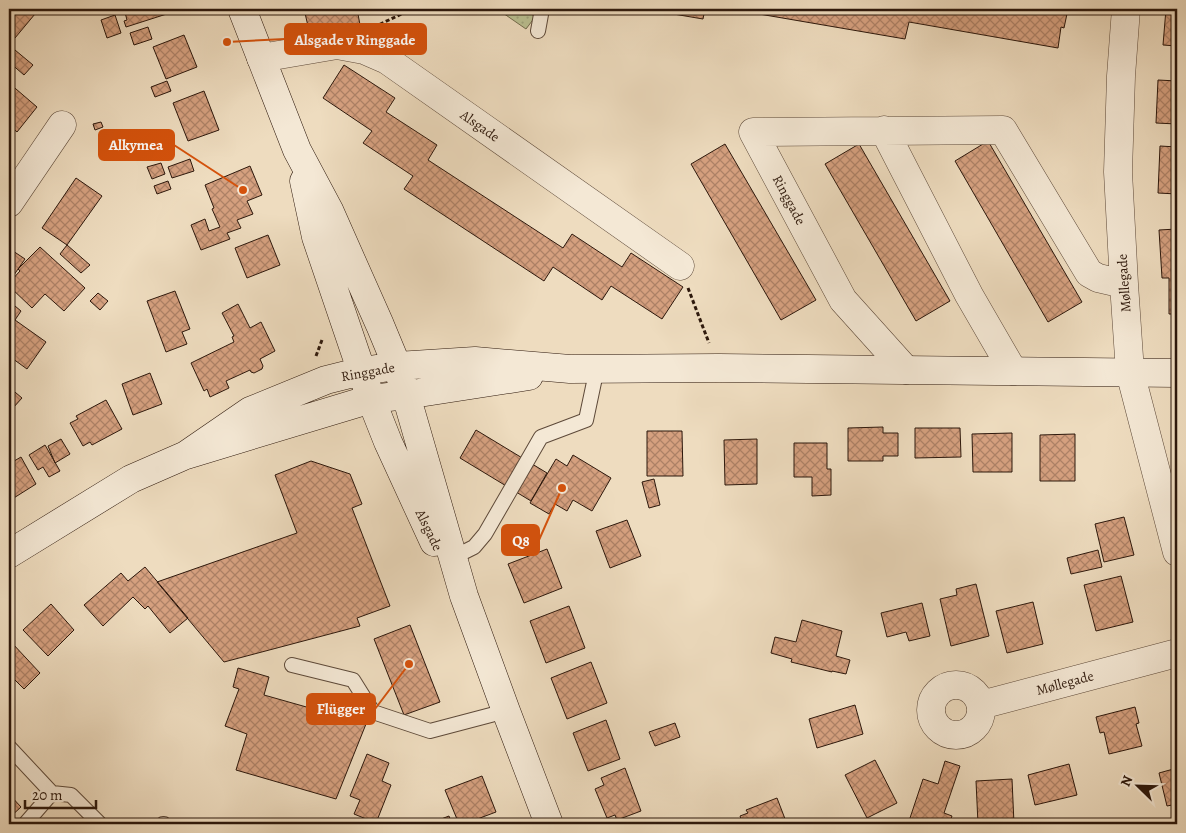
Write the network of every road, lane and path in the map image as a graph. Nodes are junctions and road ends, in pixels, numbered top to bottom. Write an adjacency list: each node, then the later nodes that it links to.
1 (242, 9): 5 (street, Alsgade)
2 (542, 9): 4 (lane)
3 (1126, 9): 11 (street, Møllegade)
4 (538, 31)
5 (261, 58): 8 (street, Alsgade); 10 (street, Alsgade)
6 (62, 124): 9 (street)
7 (884, 130): 11 (street, Ringgade); 16 (street, Ringgade); 17 (street)
8 (297, 150): 12 (street, Alsgade); 18 (street, Alsgade)
9 (9, 203)
10 (680, 266): 14 (path)
11 (1124, 284): 19 (street, Møllegade)
12 (397, 366): 15 (street, Ringgade); 18 (street, Ringgade); 21 (street, Alsgade)
13 (597, 368): 14 (street, Ringgade); 15 (street, Ringgade); 26 (lane)
14 (719, 368): 16 (street, Ringgade)
15 (570, 369): 21 (street, Ringgade)
16 (906, 370): 17 (street, Ringgade)
17 (1013, 371): 19 (street, Ringgade)
18 (362, 372): 22 (street, Alsgade); 23 (street, Ringgade)
19 (1130, 372): 20 (street, Ringgade); 24 (street, Møllegade)
20 (1177, 373)
21 (406, 395): 22 (street, Ringgade); 26 (street, Alsgade)
22 (371, 399): 23 (street, Ringgade); 26 (street, Alsgade)
23 (186, 455): 25 (street, Ringgade)
24 (1177, 552)
25 (9, 554)
26 (449, 559): 30 (street, Alsgade)
27 (1177, 653): 29 (street, Møllegade)
28 (292, 665): 30 (lane)
29 (981, 705)
30 (506, 711): 35 (street, Alsgade)
31 (9, 747): 32 (lane)
32 (52, 793): 33 (lane); 34 (lane)
33 (25, 824)
34 (100, 824)
35 (549, 824)

